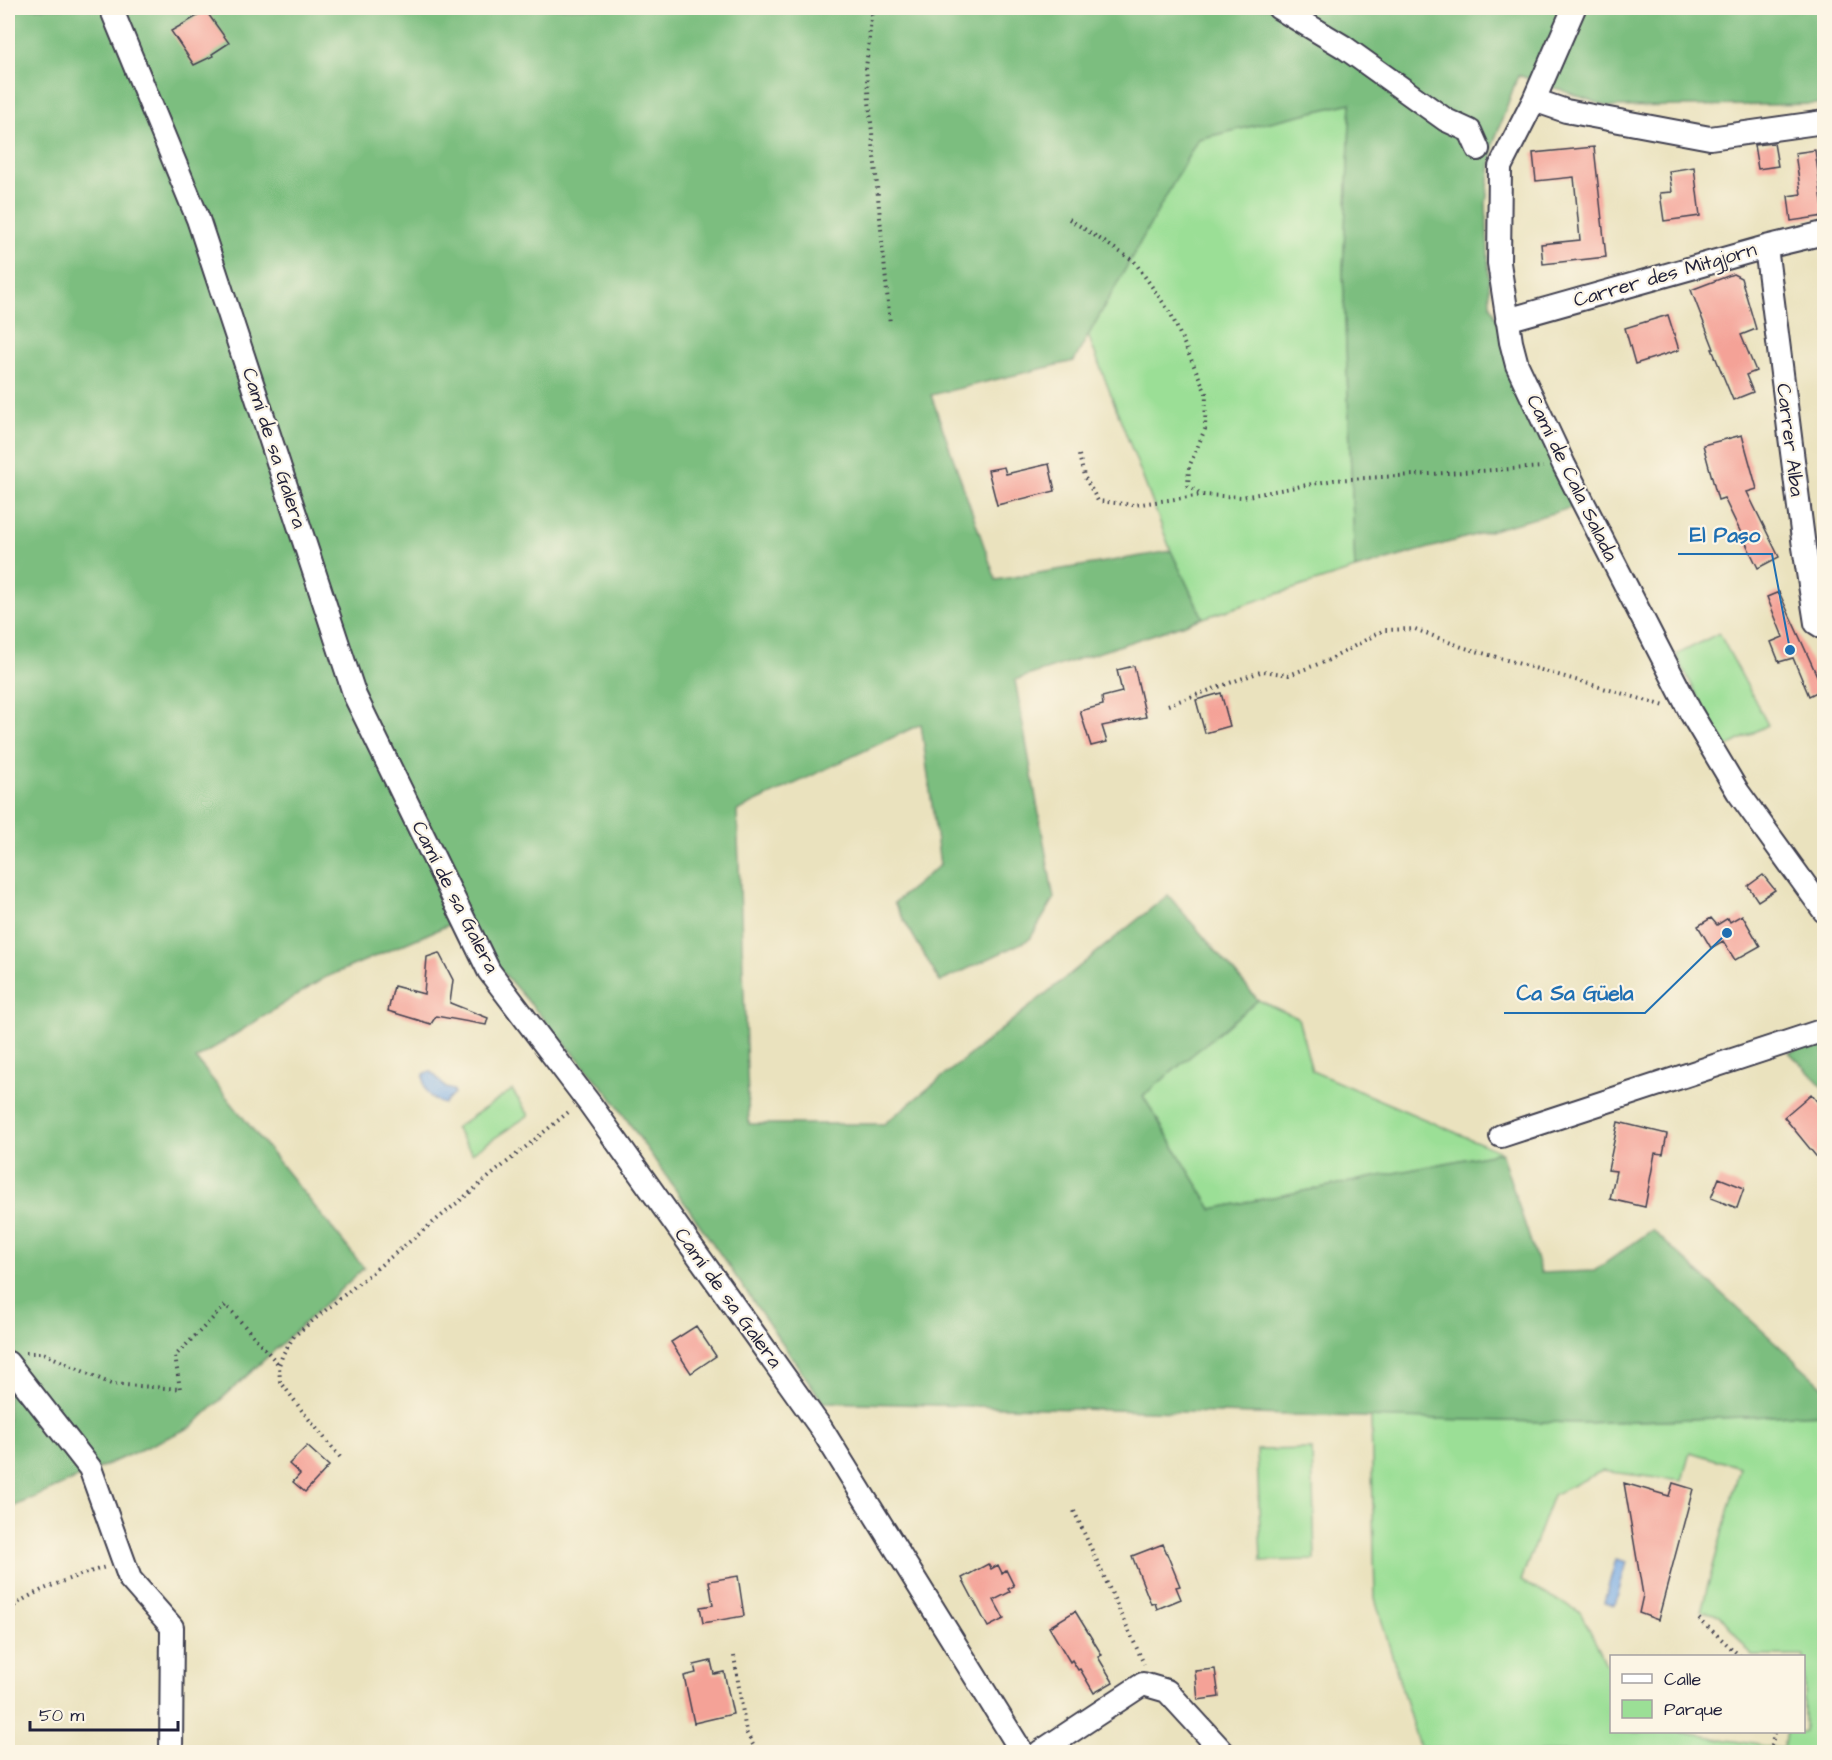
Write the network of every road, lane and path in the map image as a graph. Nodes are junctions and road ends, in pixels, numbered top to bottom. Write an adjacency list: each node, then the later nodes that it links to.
1 (111, 8): 21 (street, Camí de sa Galera)
2 (872, 8): 12 (path)
3 (1279, 8): 7 (street)
4 (1574, 8): 5 (street, Camí de Cala Salada)
5 (1534, 100): 6 (street); 7 (street, Camí de Cala Salada)
6 (1824, 122)
7 (1500, 167): 11 (street, Camí de Cala Salada)
8 (1069, 219): 15 (path)
9 (1824, 233): 10 (street, Carrer des Mitgjorn)
10 (1766, 247): 11 (street, Carrer des Mitgjorn); 16 (street, Carrer Alba)
11 (1507, 320): 14 (street, Camí de Cala Salada)
12 (890, 324)
13 (1079, 455): 15 (path)
14 (1564, 465): 15 (path); 18 (street, Camí de Cala Salada)
15 (1203, 495)
16 (1824, 628)
17 (1167, 705): 18 (path)
18 (1691, 713): 19 (street, Camí de Cala Salada)
19 (1824, 911)
20 (1824, 1030): 22 (street)
21 (585, 1098): 24 (path); 36 (street, Camí de sa Galera)
22 (1501, 1136)
23 (13, 1358): 24 (path); 27 (street)
24 (279, 1365): 25 (path)
25 (340, 1457)
26 (1074, 1511): 32 (path)
27 (124, 1562): 28 (path); 34 (street)
28 (8, 1616)
29 (1699, 1619): 30 (path)
30 (1739, 1655)
31 (734, 1656): 35 (path)
32 (1154, 1687): 37 (street); 38 (street)
33 (1774, 1733): 39 (path)
34 (171, 1752)
35 (757, 1752)
36 (1022, 1752)
37 (1040, 1752)
38 (1223, 1752)
39 (1771, 1752)

